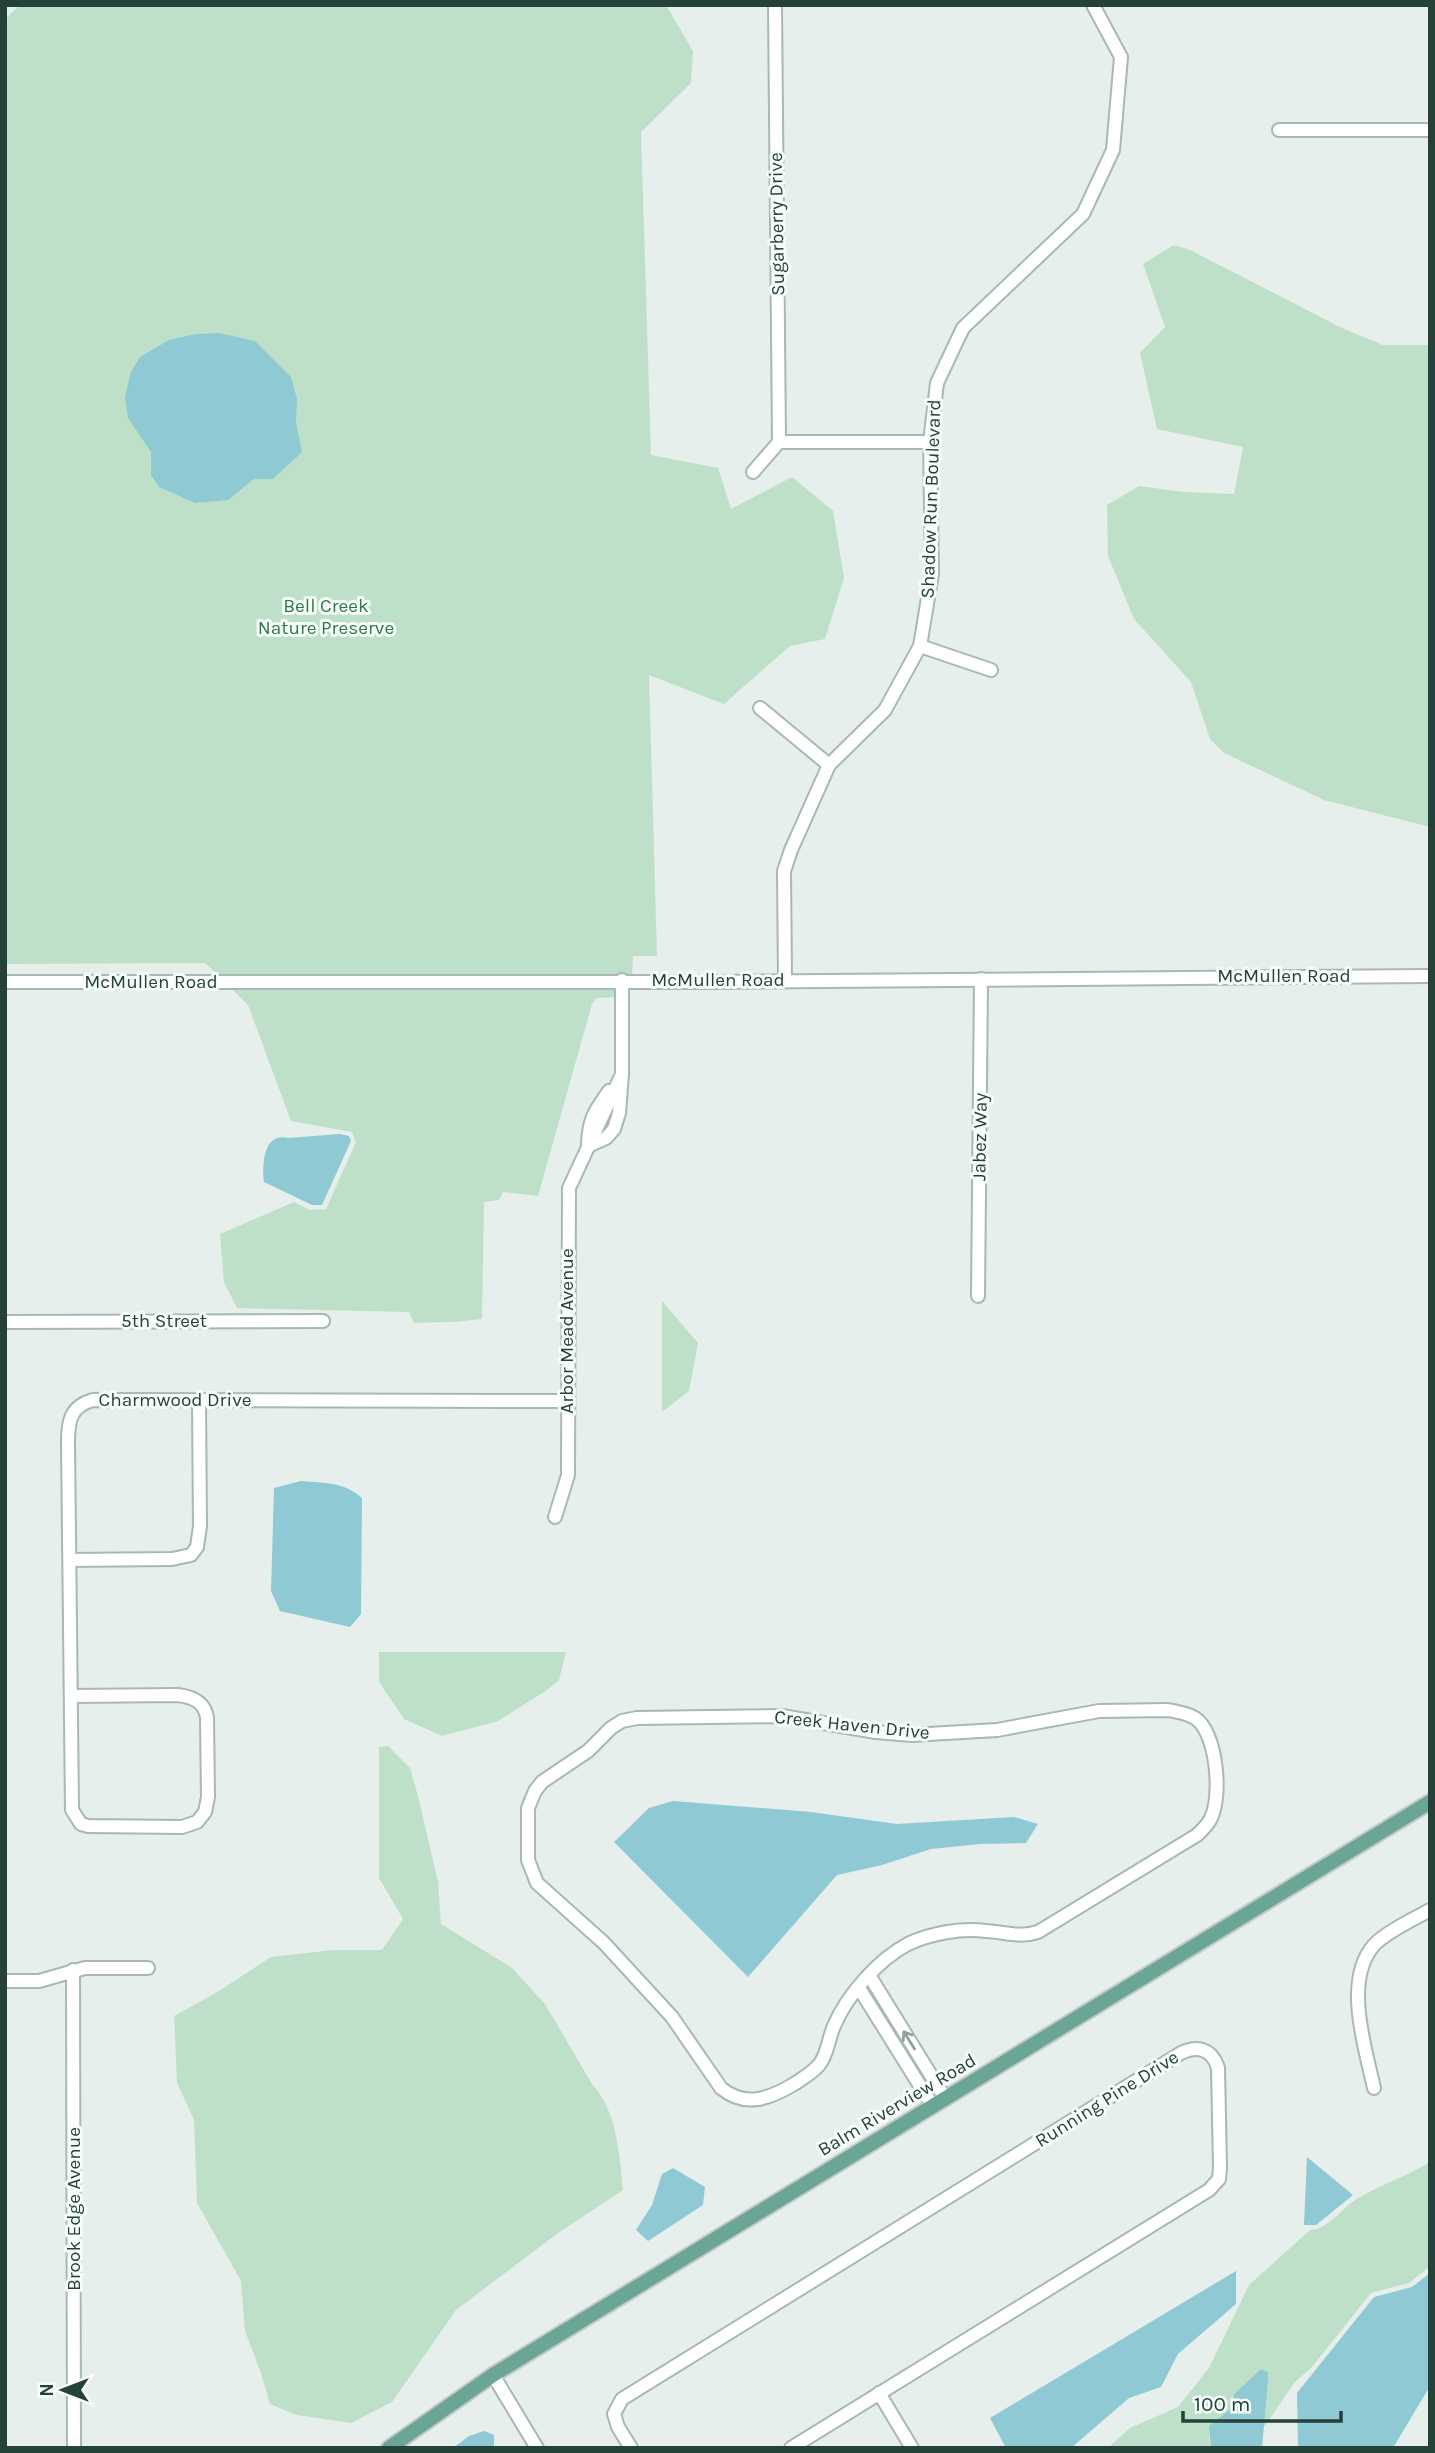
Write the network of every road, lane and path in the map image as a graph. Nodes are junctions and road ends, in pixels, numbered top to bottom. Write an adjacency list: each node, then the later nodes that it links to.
1 (775, 5): 5 (street, Sugarberry Drive)
2 (1093, 5): 6 (street, Shadow Run Boulevard)
3 (1279, 130): 4 (street)
4 (1430, 130)
5 (779, 442): 6 (street); 7 (street)
6 (930, 442): 8 (street, Shadow Run Boulevard)
7 (753, 472)
8 (920, 646): 9 (street); 11 (street, Shadow Run Boulevard)
9 (991, 670)
10 (760, 708): 11 (street)
11 (829, 765): 13 (street, Shadow Run Boulevard)
12 (1430, 976): 14 (street, McMullen Road)
13 (785, 979): 14 (street, McMullen Road); 15 (street, McMullen Road)
14 (981, 979): 19 (street, Jabez Way)
15 (622, 980): 16 (street, McMullen Road); 17 (street, Arbor Mead Avenue)
16 (5, 982)
17 (622, 1074): 18 (street, Arbor Mead Avenue); 18 (street, Arbor Mead Avenue)
18 (588, 1146): 23 (street, Arbor Mead Avenue)
19 (978, 1296)
20 (323, 1321): 21 (street, 5th Street)
21 (5, 1322)
22 (199, 1399): 23 (street, Charmwood Drive); 25 (street); 25 (street, Charmwood Drive)
23 (567, 1401): 24 (street, Arbor Mead Avenue)
24 (555, 1517)
25 (70, 1560): 26 (street, Charmwood Drive)
26 (71, 1696): 26 (street, Charmwood Drive)
27 (1430, 1802): 35 (main road, Balm Riverview Road)
28 (1430, 1910): 34 (street)
29 (148, 1968): 30 (street)
30 (73, 1970): 32 (street); 38 (street, Brook Edge Avenue)
31 (869, 1975): 33 (street, Creek Haven Drive); 33 (street, Creek Haven Drive); 35 (street, one-way to 31)
32 (5, 1981)
33 (859, 1988): 35 (street)
34 (1374, 2088)
35 (938, 2102): 36 (main road, Balm Riverview Road)
36 (493, 2375): 39 (main road, Balm Riverview Road); 40 (street)
37 (879, 2393): 41 (street, Running Pine Drive); 42 (street, Running Pine Drive); 43 (street)
38 (74, 2448)
39 (389, 2448)
40 (537, 2448)
41 (631, 2448)
42 (791, 2448)
43 (912, 2448)

